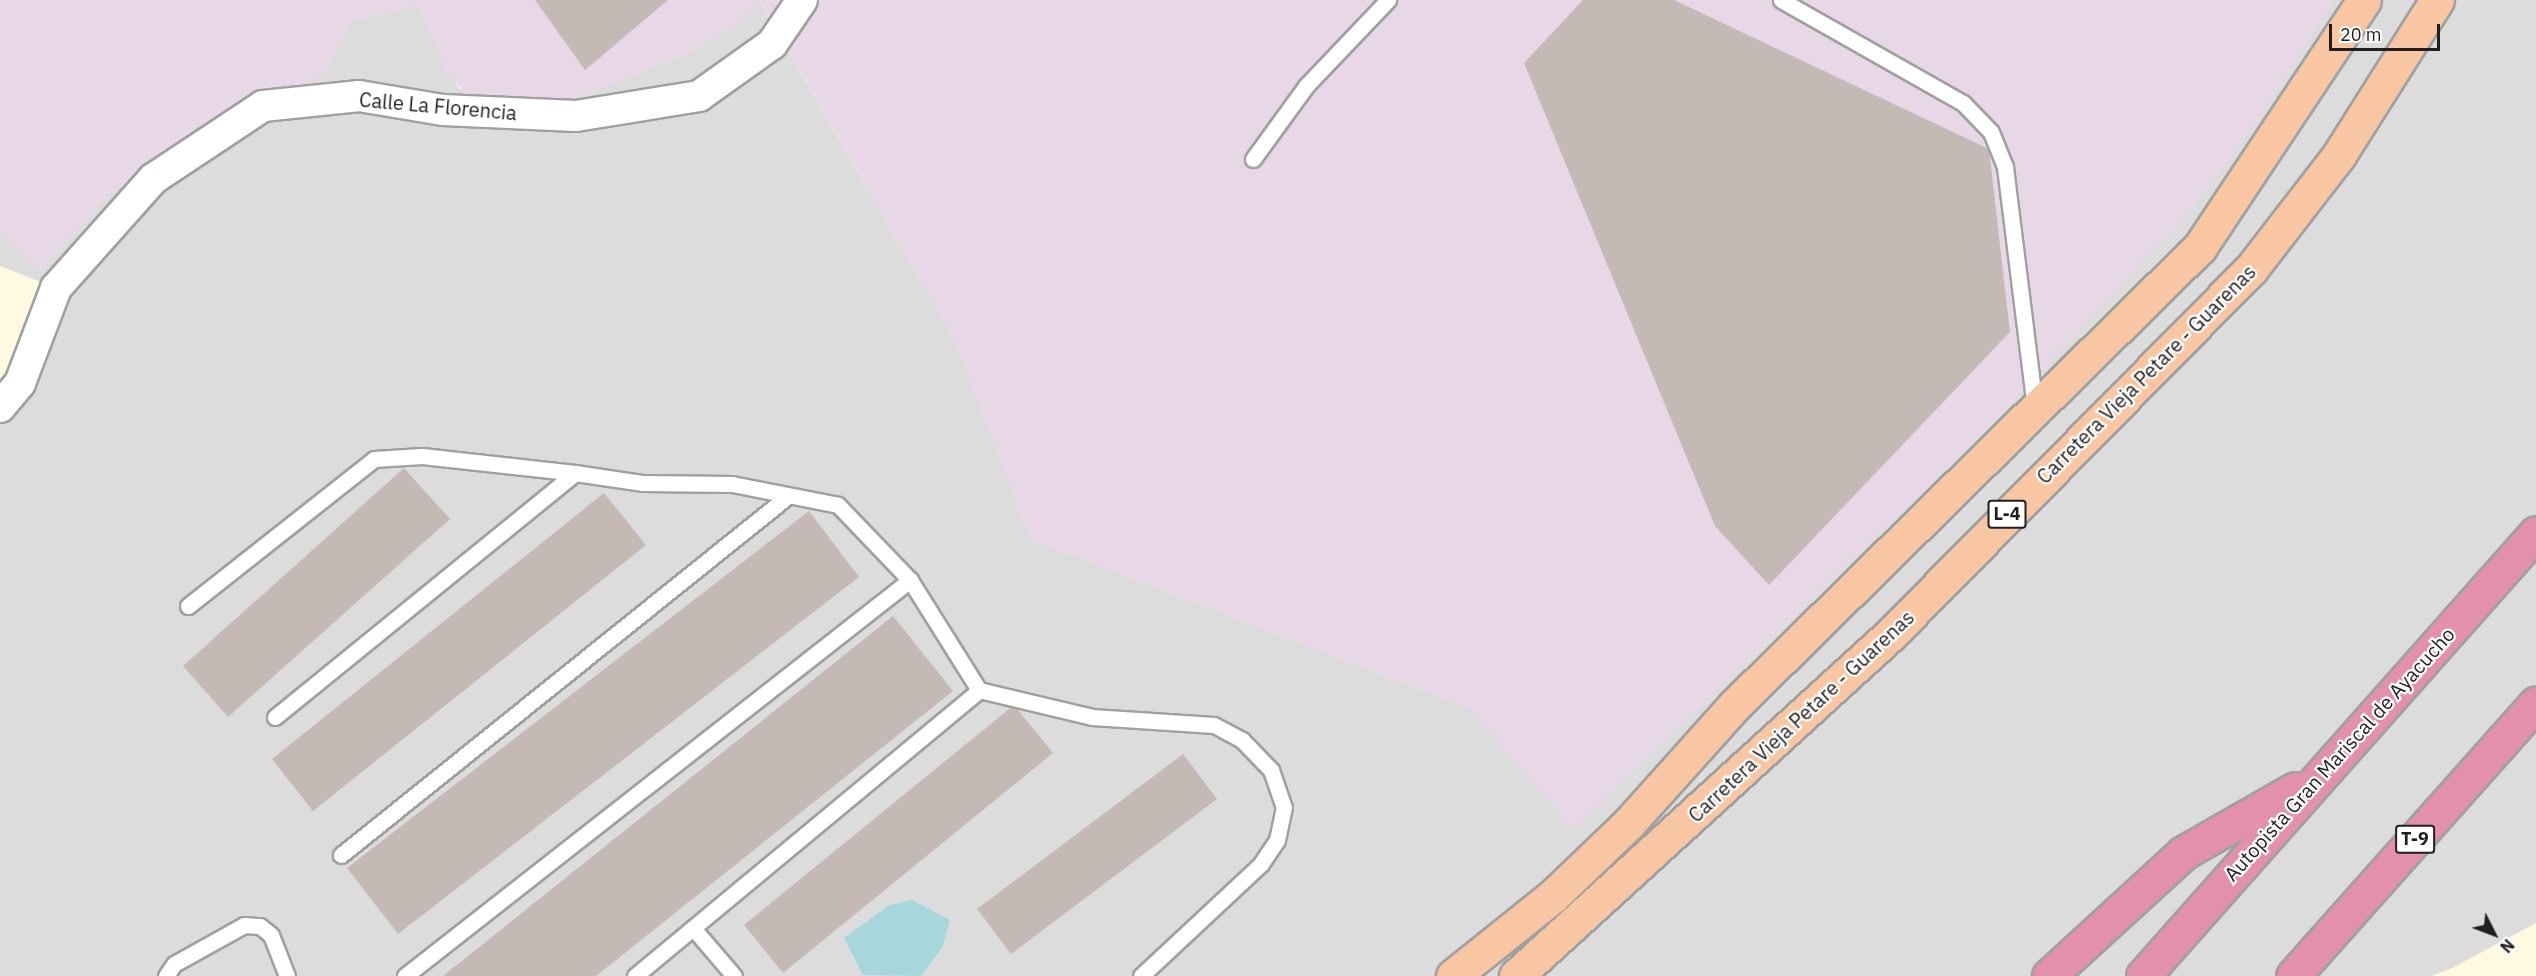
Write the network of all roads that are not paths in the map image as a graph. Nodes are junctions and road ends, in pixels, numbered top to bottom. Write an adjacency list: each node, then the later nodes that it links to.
1 (802, 0): 7 (street, Calle La Florencia)
2 (1388, 0): 6 (lane)
3 (1781, 0): 8 (lane)
4 (2364, 0): 8 (main road, Carretera Vieja Petare - Guarenas)
5 (2437, 0): 27 (main road, Carretera Vieja Petare - Guarenas / L-4)
6 (1253, 159)
7 (0, 407)
8 (2035, 408): 26 (main road, Carretera Vieja Petare - Guarenas)
9 (575, 473): 10 (lane); 13 (lane); 16 (lane)
10 (788, 496): 12 (lane); 18 (lane)
11 (2536, 533): 17 (highway, Autopista Gran Mariscal de Ayacucho)
12 (910, 580): 14 (lane); 22 (lane)
13 (188, 606)
14 (979, 690): 19 (lane); 25 (lane)
15 (2536, 703): 30 (highway, T-9)
16 (275, 717)
17 (2318, 776): 28 (highway); 29 (highway, Autopista Gran Mariscal de Ayacucho)
18 (341, 855)
19 (693, 928): 23 (lane); 24 (lane)
20 (166, 976): 21 (lane)
21 (287, 976)
22 (405, 976)
23 (635, 976)
24 (734, 976)
25 (1141, 976)
26 (1452, 976)
27 (1516, 976)
28 (2049, 976)
29 (2143, 976)
30 (2293, 976)

